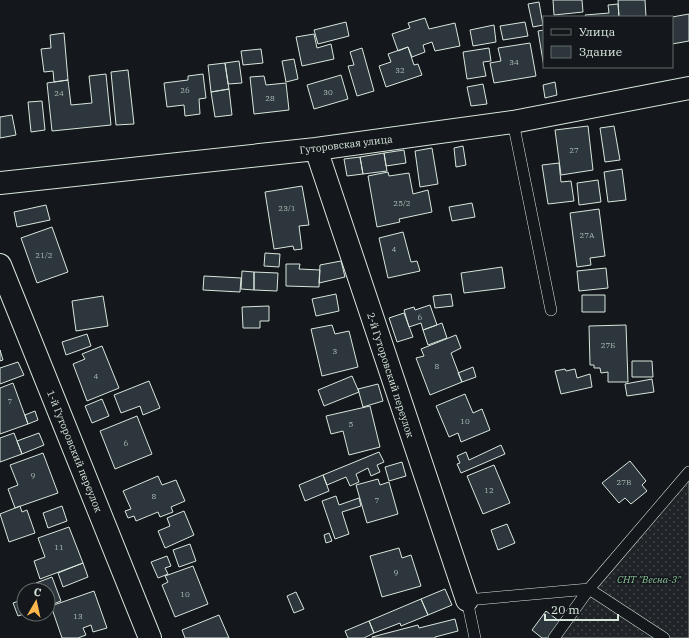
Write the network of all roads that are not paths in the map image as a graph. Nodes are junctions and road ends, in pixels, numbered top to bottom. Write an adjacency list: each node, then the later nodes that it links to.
1 (689, 88): 2 (street, Гуторовская улица)
2 (514, 122): 3 (street, Гуторовская улица); 6 (lane)
3 (316, 149): 4 (street, Гуторовская улица); 9 (street, 2-й Гуторовский переулок)
4 (0, 182)
5 (0, 264): 10 (street, 1-й Гуторовский переулок)
6 (551, 310)
7 (689, 472): 8 (lane)
8 (589, 589): 9 (lane); 12 (lane); 13 (lane)
9 (467, 600): 11 (lane)
10 (150, 638)
11 (475, 638)
12 (554, 638)
13 (664, 638)

